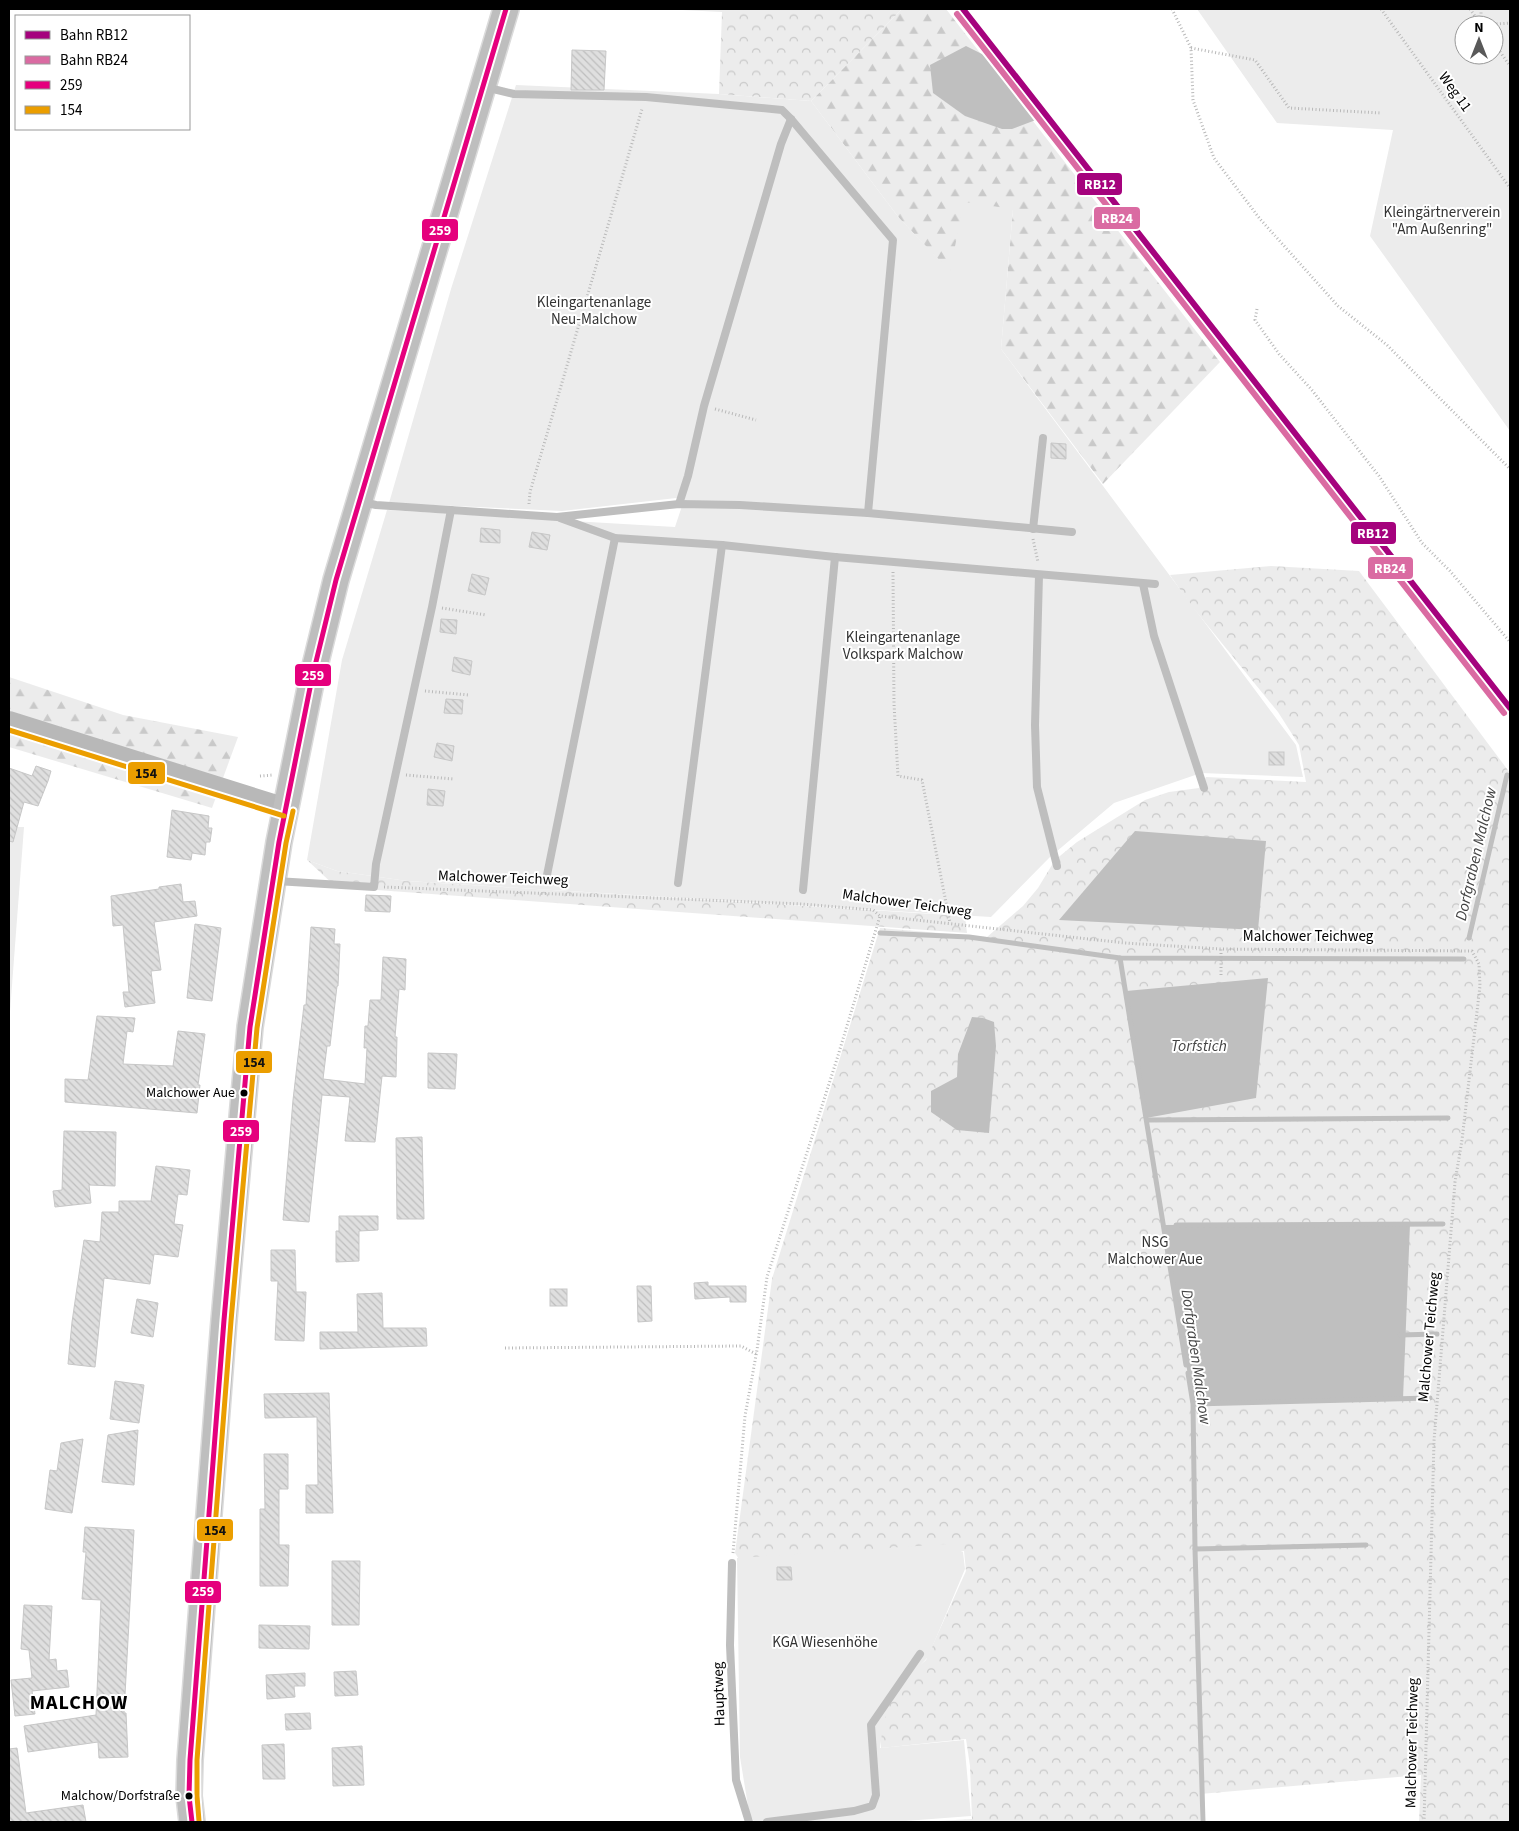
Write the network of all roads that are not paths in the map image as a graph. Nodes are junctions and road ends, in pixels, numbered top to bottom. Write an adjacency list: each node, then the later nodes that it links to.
1 (506, 9): 2 (main road)
2 (483, 86): 3 (lane); 5 (main road)
3 (791, 119): 6 (lane); 8 (lane)
4 (1042, 438): 10 (lane)
5 (359, 502): 7 (lane); 20 (main road)
6 (679, 504): 8 (lane); 9 (lane)
7 (451, 510): 9 (lane); 23 (lane)
8 (868, 513): 10 (lane)
9 (557, 517): 12 (lane)
10 (1033, 529): 11 (lane)
11 (1072, 532)
12 (615, 538): 13 (lane); 22 (lane)
13 (722, 545): 14 (lane); 24 (lane)
14 (835, 557): 15 (lane); 25 (lane)
15 (1039, 576): 16 (lane); 21 (lane)
16 (1143, 584): 17 (lane); 19 (lane)
17 (1155, 584)
18 (9, 722): 20 (main road)
19 (1204, 788)
20 (286, 809): 23 (main road)
21 (1057, 866)
22 (547, 875)
23 (273, 880): 28 (main road)
24 (678, 883)
25 (804, 890)
26 (732, 1563): 29 (lane, Hauptweg)
27 (920, 1654): 30 (lane)
28 (192, 1822)
29 (749, 1822)
30 (767, 1822)

